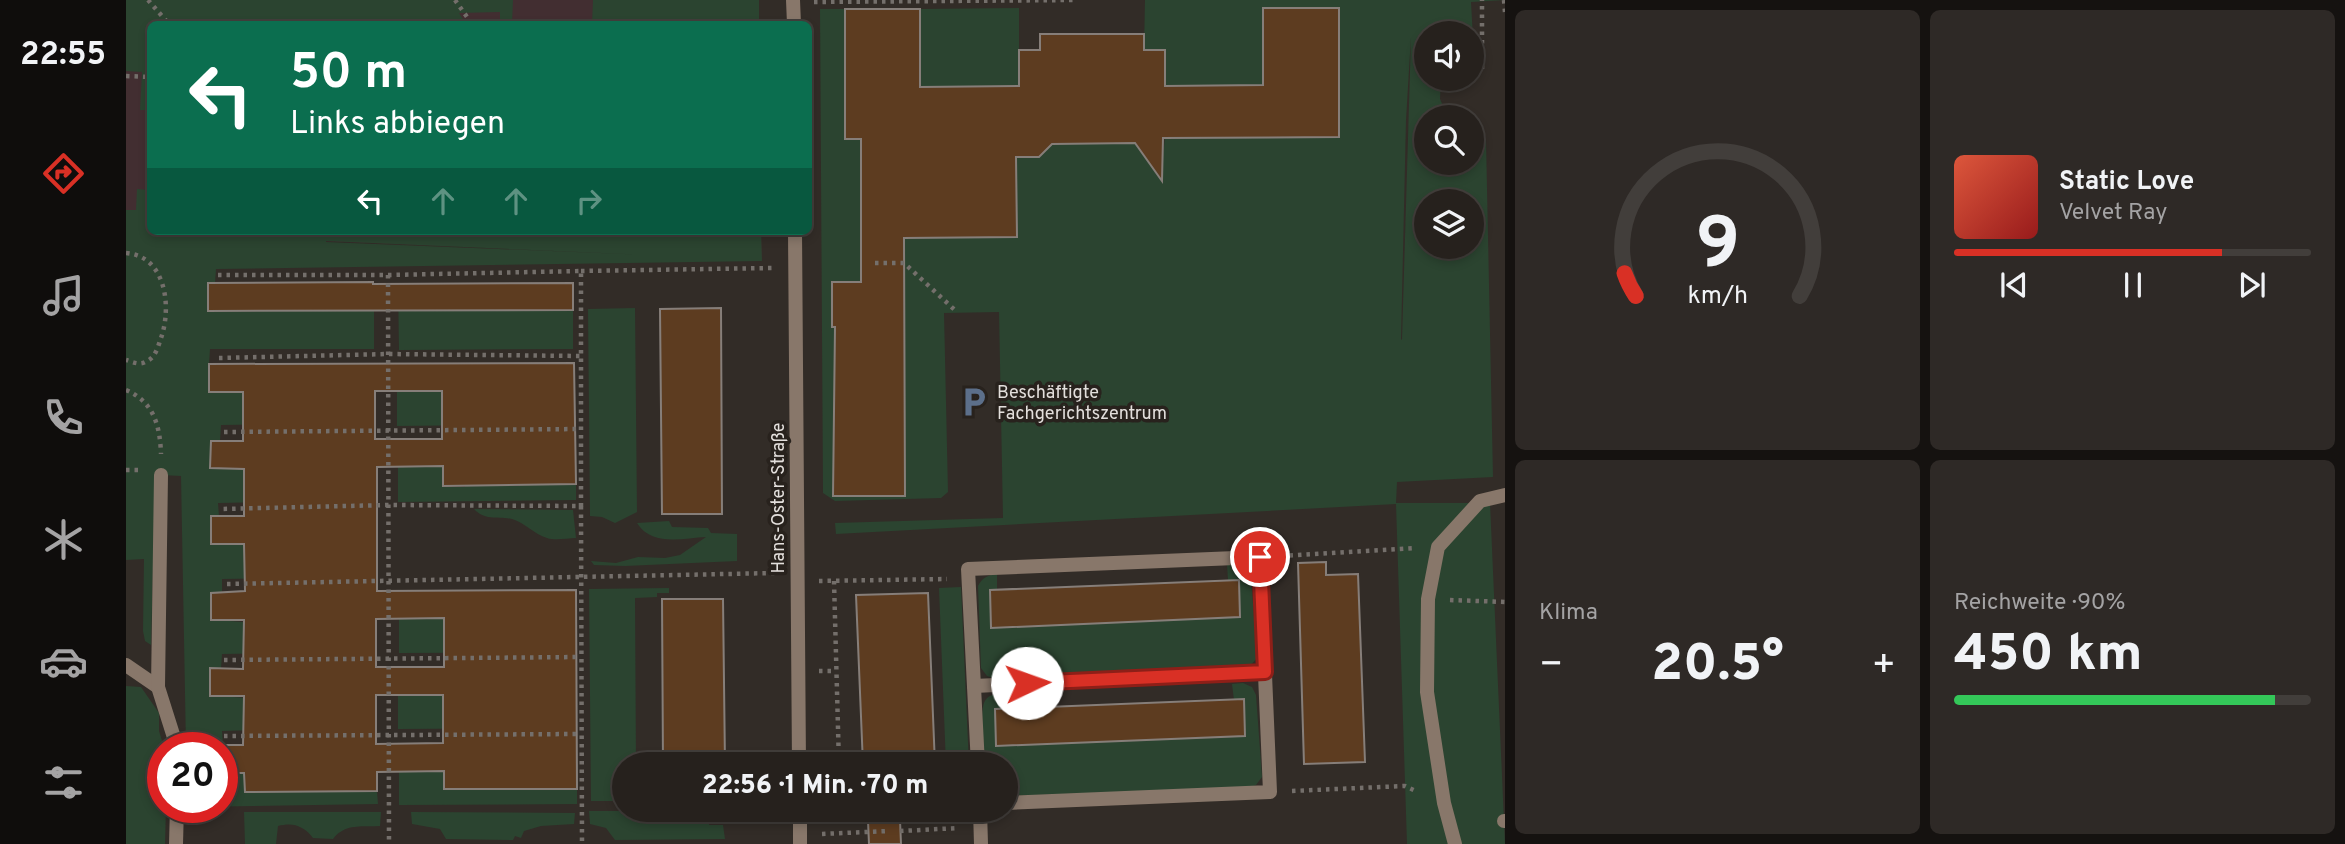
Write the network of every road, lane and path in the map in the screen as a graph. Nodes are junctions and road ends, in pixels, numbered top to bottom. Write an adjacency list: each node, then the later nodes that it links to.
1 (148, 0): 8 (path)
2 (456, 0): 9 (path)
3 (1076, 0): 6 (path)
4 (1481, 0): 11 (path)
5 (1504, 0): 7 (path)
6 (793, 1): 10 (street)
7 (1505, 12)
8 (166, 21)
9 (470, 21)
10 (793, 21)
11 (1481, 21)
12 (126, 76): 13 (path)
13 (147, 77)
14 (795, 235): 17 (street, Hans-Oster-Straße)
15 (126, 253): 25 (path)
16 (875, 263): 21 (path)
17 (795, 267): 18 (path); 37 (street, Hans-Oster-Straße)
18 (581, 271): 20 (path); 23 (path)
19 (218, 275): 20 (path)
20 (388, 275): 22 (path)
21 (957, 312)
22 (388, 355): 23 (path); 24 (path); 28 (path)
23 (581, 356): 27 (path)
24 (219, 358)
25 (126, 360)
26 (126, 390): 30 (path)
27 (581, 429): 28 (path); 33 (path)
28 (388, 430): 29 (path); 32 (path)
29 (224, 432)
30 (161, 475): 51 (street)
31 (1505, 495): 35 (street)
32 (388, 505): 33 (path); 34 (path); 40 (path)
33 (581, 506): 38 (path)
34 (220, 509)
35 (1438, 547): 36 (path); 43 (street)
36 (1260, 557): 39 (street); 49 (street)
37 (798, 576): 38 (path); 41 (path); 56 (street, Hans-Oster-Straße)
38 (580, 578): 40 (path); 45 (path)
39 (969, 578): 41 (path); 50 (street)
40 (389, 581): 42 (path); 46 (path)
41 (834, 581): 57 (path)
42 (227, 584)
43 (1428, 599): 44 (path); 74 (street)
44 (1505, 602)
45 (581, 657): 46 (path); 54 (path)
46 (389, 658): 47 (path); 53 (path)
47 (224, 660)
48 (126, 665): 51 (street)
49 (1265, 672): 50 (street); 60 (street)
50 (974, 686): 58 (street)
51 (158, 687): 52 (street)
52 (172, 732)
53 (389, 734): 54 (path); 55 (path); 70 (path)
54 (581, 734): 71 (path)
55 (238, 736)
56 (799, 752)
57 (839, 752)
58 (977, 752)
59 (1405, 786): 60 (path)
60 (1270, 792): 61 (street)
61 (1018, 802)
62 (800, 822): 72 (street)
63 (981, 822): 65 (street)
64 (177, 823): 69 (street)
65 (981, 827): 67 (path); 73 (street)
66 (888, 831): 68 (path)
67 (900, 831)
68 (825, 834)
69 (176, 844)
70 (389, 844)
71 (582, 844)
72 (800, 844)
73 (981, 844)
74 (1455, 844)

